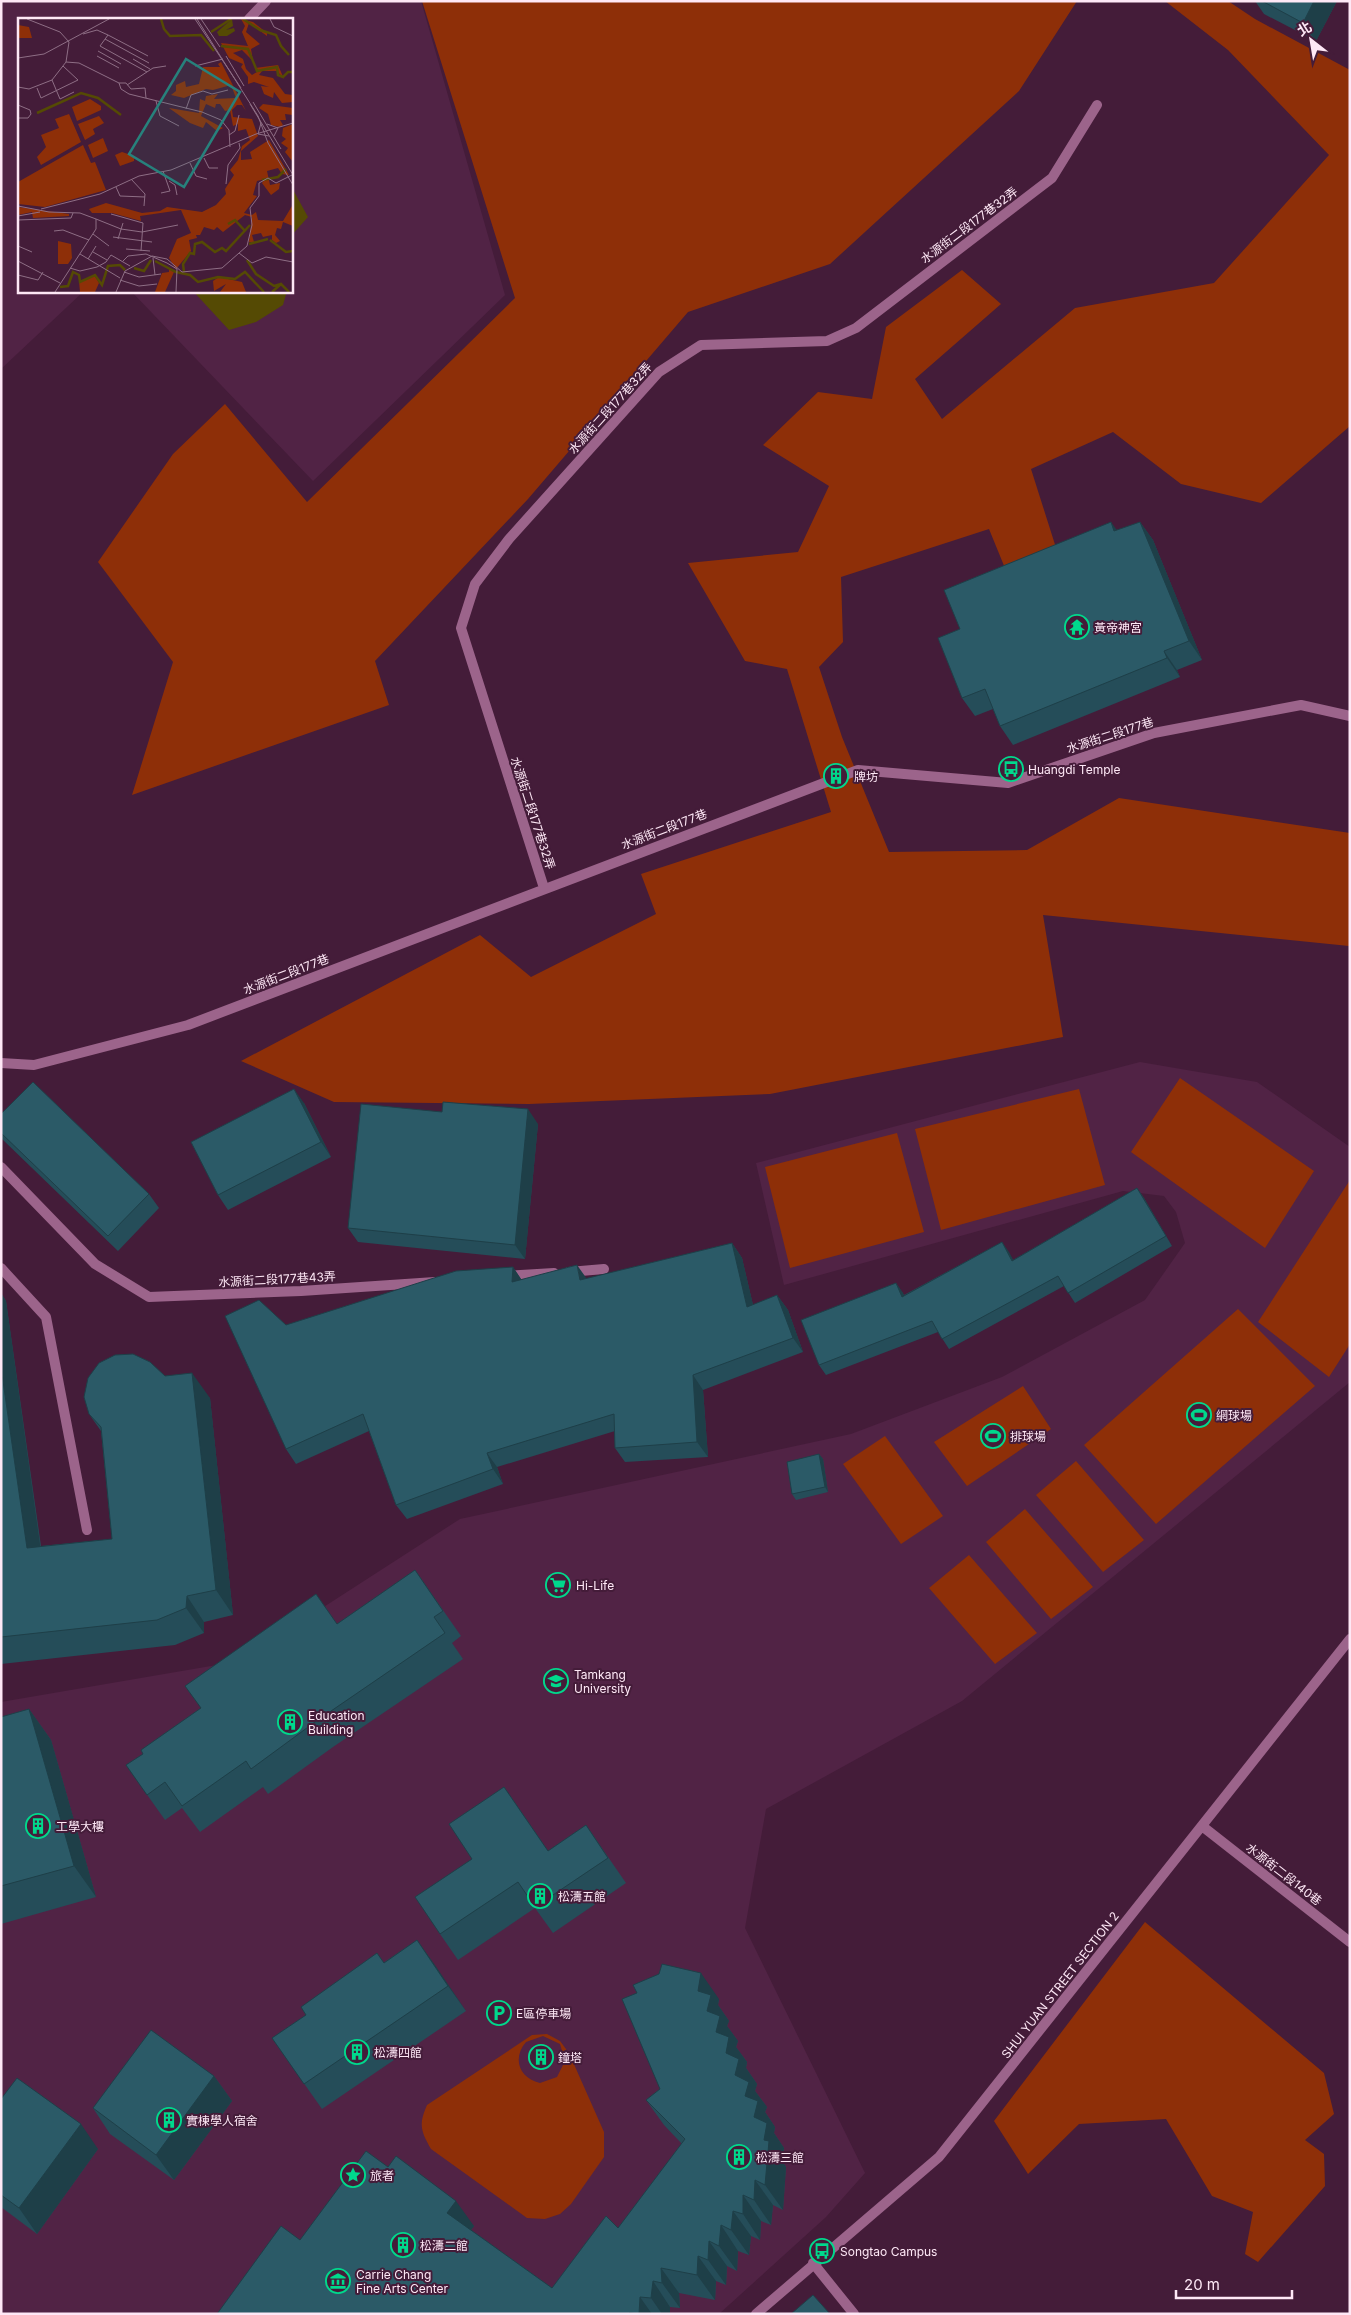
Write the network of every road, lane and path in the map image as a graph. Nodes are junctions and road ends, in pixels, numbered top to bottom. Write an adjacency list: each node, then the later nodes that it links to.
1 (266, 1): 2 (street)
2 (250, 18)
3 (1097, 105): 5 (street, 水源街二段177巷32弄)
4 (1350, 716): 5 (street, 水源街二段177巷)
5 (544, 888): 6 (street, 水源街二段177巷)
6 (1, 1063)
7 (1, 1167): 11 (street, 水源街二段177巷43弄)
8 (1, 1268): 12 (street)
9 (604, 1269): 10 (street)
10 (496, 1277)
11 (448, 1281)
12 (87, 1530)
13 (1350, 1639): 14 (street, SHUI YUAN STREET SECTION 2)
14 (1202, 1826): 15 (street, 水源街二段140巷); 16 (street, SHUI YUAN STREET SECTION 2)
15 (1350, 1942)
16 (813, 2263): 17 (street, SHUI YUAN STREET SECTION 2); 18 (street)
17 (756, 2314)
18 (854, 2314)

